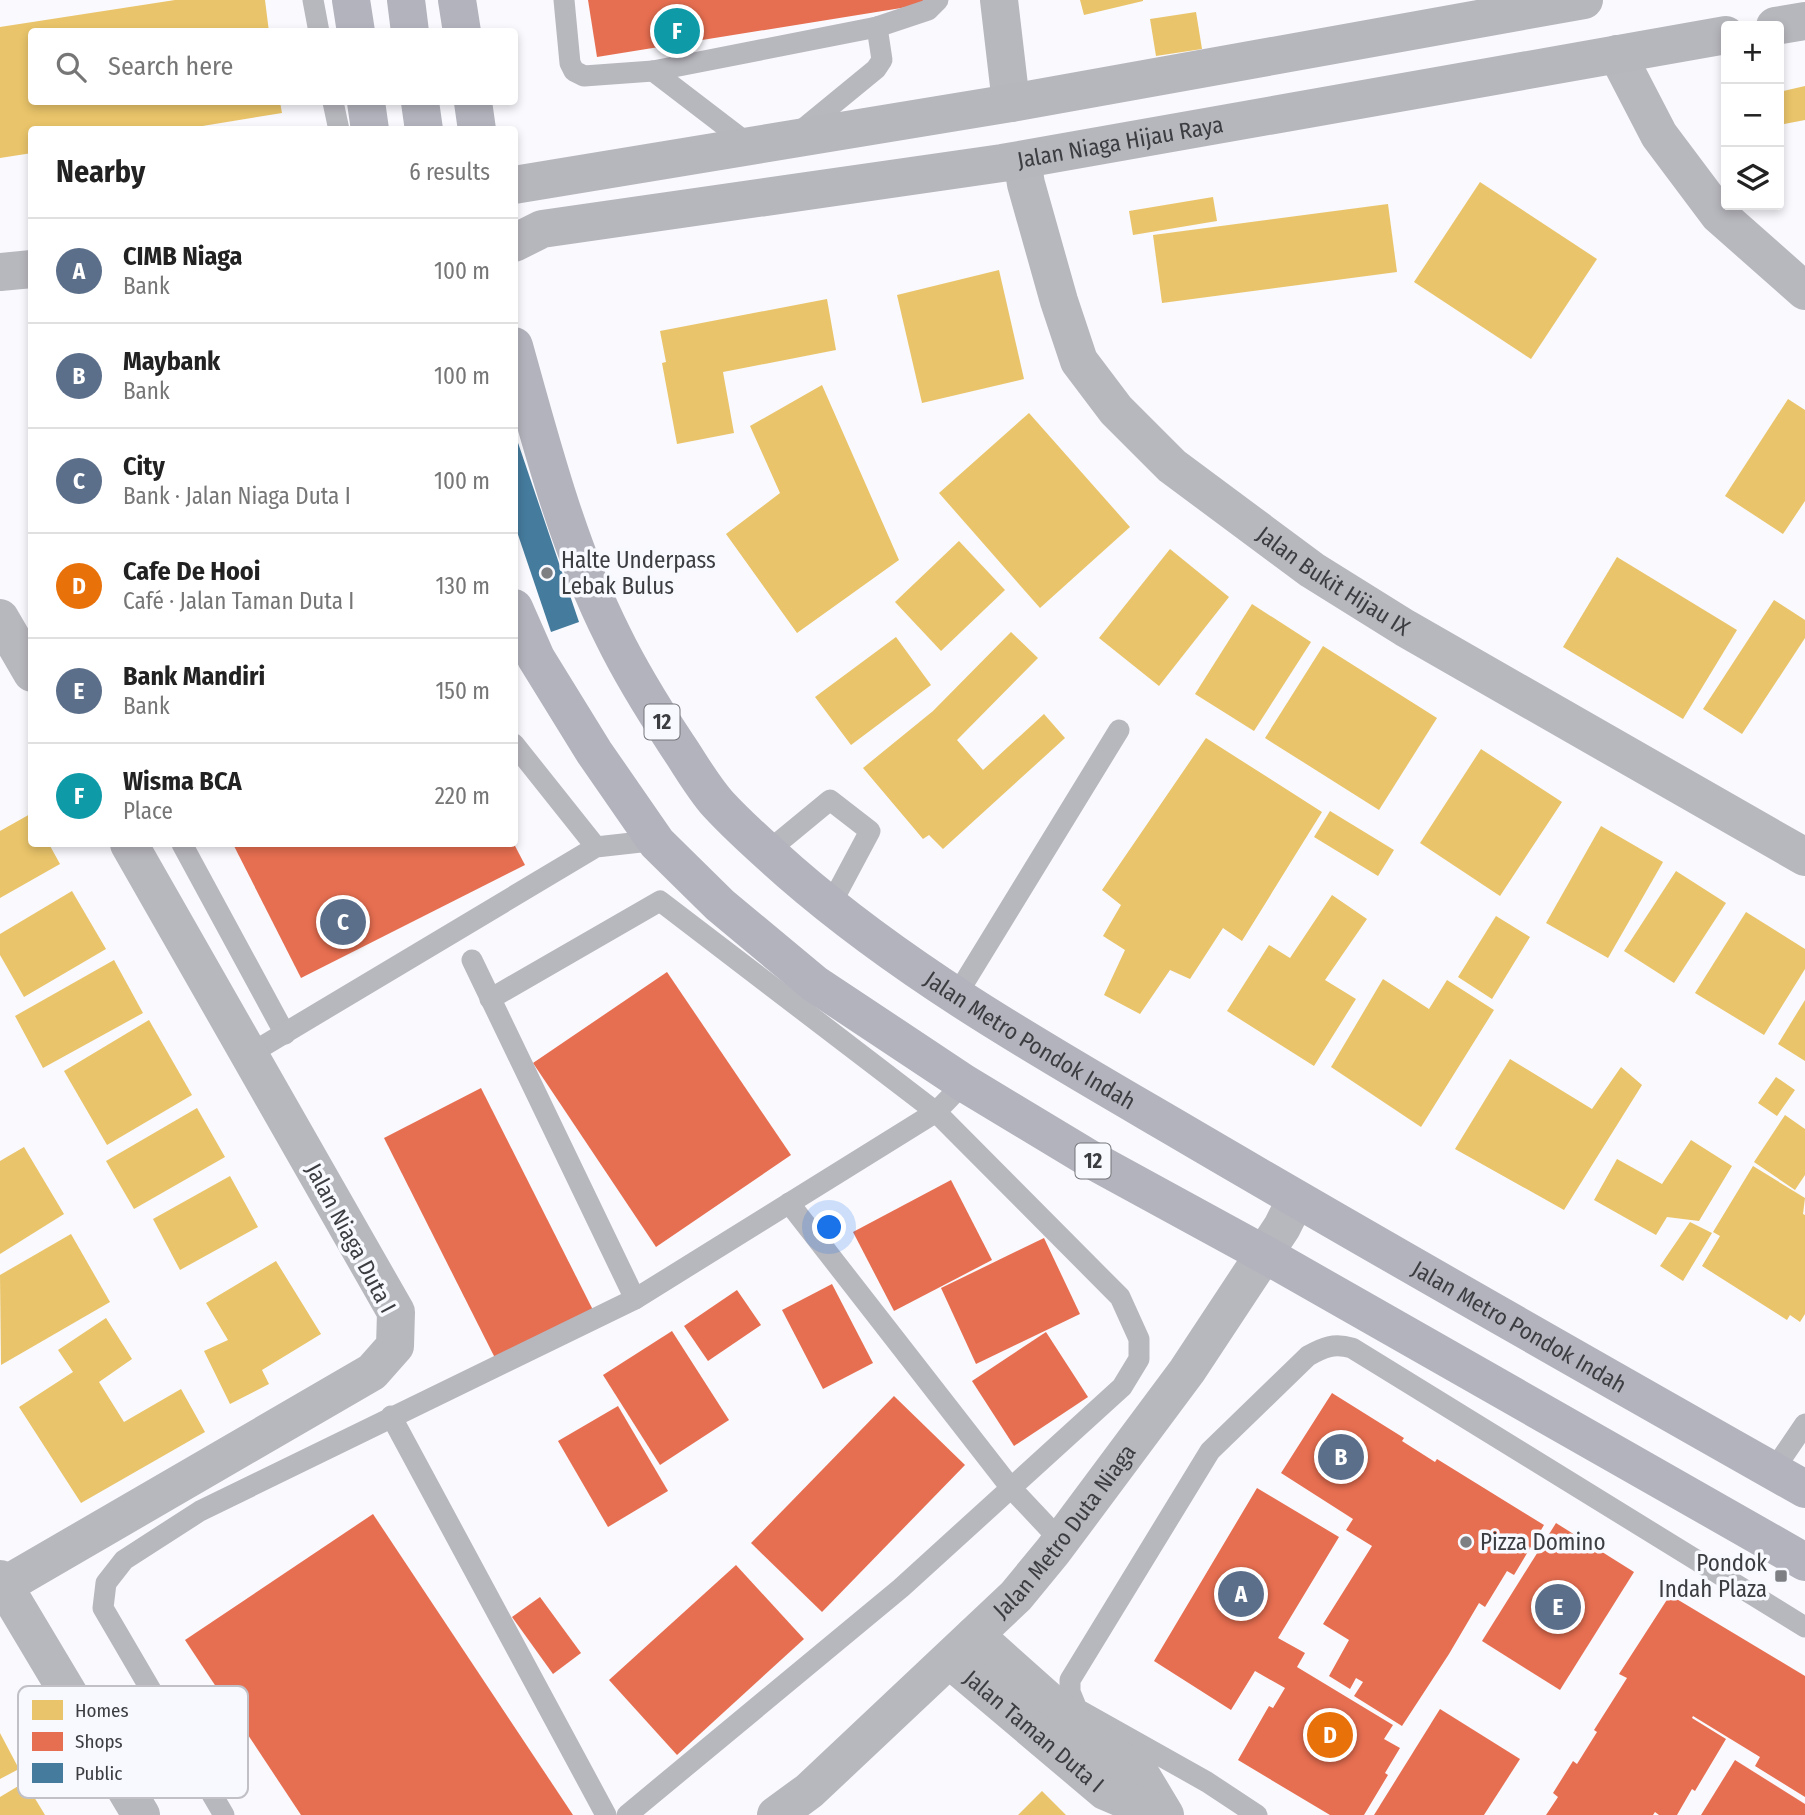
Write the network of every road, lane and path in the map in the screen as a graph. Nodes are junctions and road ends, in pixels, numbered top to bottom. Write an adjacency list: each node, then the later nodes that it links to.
1 (313, 0): 12 (lane)
2 (352, 0): 13 (highway)
3 (406, 0): 14 (highway)
4 (457, 0): 15 (highway)
5 (564, 0): 18 (lane)
6 (937, 0): 11 (lane)
7 (999, 0): 19 (street)
8 (1584, 0): 19 (street)
9 (1805, 21): 10 (street)
10 (1784, 24)
11 (877, 27): 18 (lane); 28 (lane)
12 (318, 28)
13 (356, 28)
14 (410, 28)
15 (461, 28)
16 (1721, 36): 17 (street, Jalan Niaga Hijau Raya)
17 (1617, 54): 30 (street, Jalan Niaga Hijau Raya); 35 (street)
18 (653, 71): 29 (lane)
19 (1010, 103): 28 (street)
20 (334, 105): 24 (lane)
21 (366, 105): 25 (highway)
22 (420, 105): 26 (highway)
23 (473, 105): 27 (highway)
24 (338, 126)
25 (369, 126)
26 (423, 126)
27 (476, 126)
28 (792, 138): 29 (street)
29 (751, 146): 31 (street)
30 (1022, 160): 32 (street, Jalan Niaga Hijau Raya); 47 (street, Jalan Bukit Hijau IX)
31 (522, 185): 32 (street)
32 (528, 236)
33 (28, 269): 34 (street)
34 (0, 272)
35 (1805, 291)
36 (518, 360): 46 (highway, Jalan Metro Pondok Indah / 12)
37 (518, 617): 42 (highway, 12)
38 (0, 618): 39 (street)
39 (28, 666)
40 (1119, 730): 50 (lane)
41 (518, 749): 45 (lane)
42 (657, 843): 45 (lane); 54 (highway, 12)
43 (131, 847): 53 (street, Jalan Niaga Duta I)
44 (184, 847): 52 (lane)
45 (596, 847): 52 (lane)
46 (767, 852): 48 (highway, Jalan Metro Pondok Indah / 12); 48 (lane)
47 (1805, 857)
48 (830, 906): 50 (highway, Jalan Metro Pondok Indah / 12)
49 (472, 960): 51 (lane)
50 (956, 996): 56 (highway, Jalan Metro Pondok Indah / 12)
51 (490, 999): 55 (lane); 59 (lane)
52 (281, 1025): 53 (lane)
53 (243, 1044): 66 (street, Jalan Niaga Duta I)
54 (964, 1083): 55 (lane); 58 (highway, 12)
55 (936, 1112): 57 (lane); 63 (lane)
56 (1296, 1199): 58 (street, Jalan Metro Duta Niaga); 62 (highway, Jalan Metro Pondok Indah / 12)
57 (789, 1203): 59 (lane); 63 (lane)
58 (1265, 1254): 64 (street, Jalan Metro Duta Niaga); 65 (highway, 12)
59 (635, 1299): 60 (lane)
60 (391, 1416): 70 (lane); 75 (lane)
61 (1805, 1424): 62 (lane)
62 (1789, 1480)
63 (1011, 1488): 64 (lane); 76 (lane)
64 (1060, 1541): 68 (street, Jalan Metro Duta Niaga)
65 (1805, 1562)
66 (1, 1584): 69 (street)
67 (1805, 1627): 79 (lane)
68 (962, 1647): 77 (street, Jalan Metro Duta Niaga); 78 (street, Jalan Taman Duta I)
69 (63, 1686)
70 (149, 1686)
71 (131, 1798): 73 (street)
72 (214, 1798): 74 (lane)
73 (141, 1815)
74 (224, 1815)
75 (606, 1815)
76 (626, 1815)
77 (776, 1815)
78 (1163, 1815)
79 (1257, 1815)

